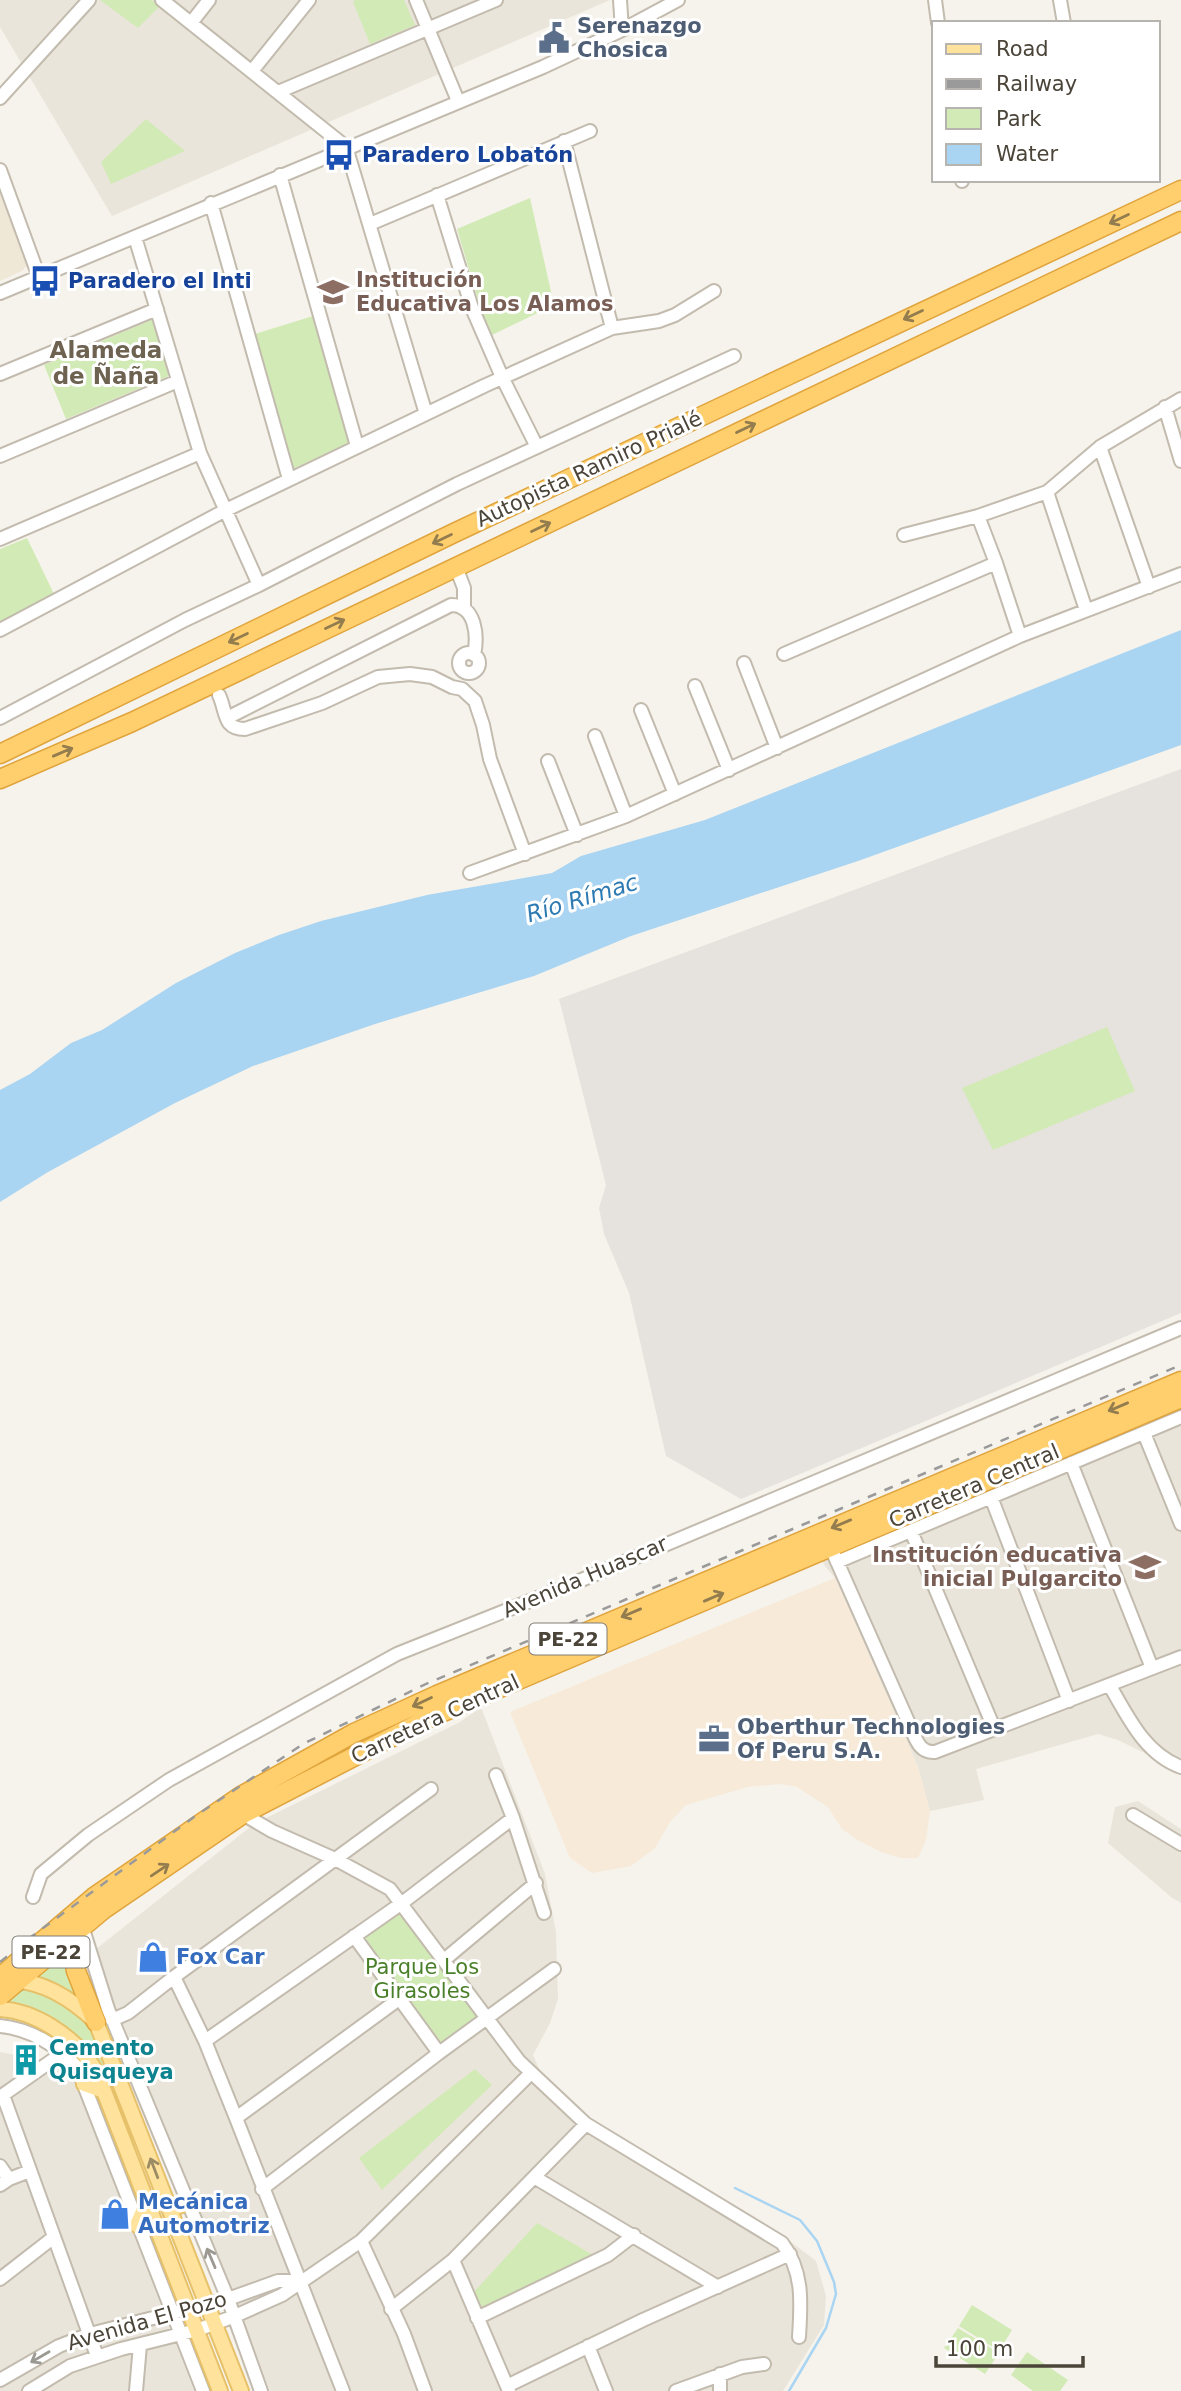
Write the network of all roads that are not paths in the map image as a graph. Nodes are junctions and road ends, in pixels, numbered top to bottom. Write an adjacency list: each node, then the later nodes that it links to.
1 (89, 0): 18 (street)
2 (162, 0): 13 (street)
3 (209, 0): 13 (street)
4 (309, 0): 16 (street)
5 (416, 0): 14 (street)
6 (496, 0): 14 (street)
7 (620, 0): 15 (street)
8 (678, 0): 15 (street)
9 (935, 0): 11 (street)
10 (1060, 0): 12 (street)
11 (938, 21)
12 (1064, 21)
13 (191, 23): 16 (street)
14 (428, 28): 17 (street); 19 (street)
15 (622, 30): 19 (street)
16 (252, 72): 17 (street)
17 (278, 92): 22 (street)
18 (0, 98)
19 (458, 101): 22 (street)
20 (590, 131): 21 (street)
21 (565, 141): 26 (street); 35 (street)
22 (346, 148): 24 (street); 29 (street)
23 (0, 170): 31 (street)
24 (280, 176): 27 (street); 43 (street)
25 (1181, 190): 74 (highway, Autopista Ramiro Prialé, one-way to 74)
26 (437, 195): 29 (street); 38 (street)
27 (211, 203): 30 (street); 49 (street)
28 (1181, 221): 56 (highway, Autopista Ramiro Prialé, one-way to 28)
29 (370, 224): 42 (street)
30 (135, 237): 31 (street); 34 (street)
31 (39, 277): 33 (street)
32 (714, 291): 35 (street)
33 (0, 293)
34 (157, 309): 37 (street); 39 (street)
35 (612, 328): 38 (street)
36 (734, 356): 44 (street)
37 (0, 374)
38 (502, 377): 42 (street); 44 (street)
39 (178, 381): 46 (street); 47 (street)
40 (1181, 399): 41 (street)
41 (1165, 407): 45 (street); 48 (street)
42 (426, 414): 43 (street)
43 (357, 446): 49 (street)
44 (537, 447): 58 (street)
45 (1100, 447): 50 (street); 59 (street)
46 (200, 453): 51 (street); 54 (street)
47 (0, 456)
48 (1181, 461)
49 (289, 479): 51 (street)
50 (1047, 492): 52 (street); 61 (street)
51 (224, 511): 58 (street); 62 (street)
52 (978, 516): 53 (street); 55 (street)
53 (904, 535)
54 (0, 539)
55 (996, 563): 63 (street); 64 (street)
56 (456, 567): 60 (street); 77 (highway, Autopista Ramiro Prialé, one-way to 56)
57 (1181, 574): 59 (street)
58 (259, 585): 70 (street)
59 (1149, 587): 61 (street)
60 (464, 608): 65 (street); 71 (street)
61 (1086, 610): 63 (street)
62 (0, 630)
63 (1020, 636): 73 (street)
64 (784, 654)
65 (474, 656)
66 (744, 663): 73 (street)
67 (695, 686): 76 (street)
68 (219, 695): 71 (street)
69 (640, 710): 78 (street)
70 (0, 718)
71 (227, 718): 81 (street)
72 (595, 736): 79 (street)
73 (777, 748): 76 (street)
74 (0, 754)
75 (548, 761): 80 (street)
76 (729, 770): 78 (street)
77 (0, 779)
78 (675, 794): 79 (street)
79 (626, 816): 80 (street)
80 (577, 835): 81 (street)
81 (525, 854): 82 (street)
82 (470, 873)
83 (1181, 1328): 107 (street, Avenida Huascar)
84 (1181, 1381): 90 (highway, Carretera Central / PE-22, one-way to 90)
85 (1181, 1398): 90 (highway, Carretera Central / PE-22)
86 (1181, 1417): 87 (street)
87 (1143, 1433): 88 (street); 91 (street)
88 (1072, 1464): 89 (street); 94 (street)
89 (991, 1497): 90 (street); 96 (street)
90 (903, 1516): 92 (highway, Carretera Central / PE-22); 97 (street); 115 (highway, Carretera Central / PE-22, one-way to 115)
91 (1180, 1516)
92 (834, 1555): 97 (street); 101 (highway, Carretera Central / PE-22, one-way to 92)
93 (1181, 1657): 94 (street)
94 (1152, 1668): 95 (street)
95 (1110, 1686): 96 (street); 98 (street)
96 (1069, 1701): 97 (street)
97 (994, 1728)
98 (1181, 1767)
99 (496, 1775): 103 (street)
100 (432, 1789): 105 (street)
101 (243, 1815): 105 (street); 110 (highway, Carretera Central / PE-22, one-way to 101)
102 (1133, 1815): 104 (street)
103 (513, 1818): 106 (street); 108 (street)
104 (1181, 1843)
105 (335, 1859): 108 (street); 114 (street)
106 (536, 1883): 109 (street); 112 (street)
107 (33, 1897)
108 (402, 1903): 111 (street); 112 (street)
109 (544, 1913)
110 (76, 1931): 116 (highway, Carretera Central / PE-22); 121 (highway)
111 (354, 1937): 118 (street); 123 (street)
112 (444, 1960): 120 (street)
113 (554, 1969): 120 (street)
114 (174, 1977): 121 (street); 123 (street)
115 (0, 1978): 116 (main road)
116 (19, 1980): 117 (highway, Carretera Central / PE-22); 121 (main road)
117 (0, 1996)
118 (399, 1999): 125 (street); 130 (street)
119 (0, 2009): 128 (main road)
120 (487, 2018): 125 (street); 126 (street)
121 (104, 2021): 132 (main road); 140 (street)
122 (0, 2026): 124 (street)
123 (205, 2041): 130 (street)
124 (64, 2052): 127 (street); 129 (street)
125 (439, 2053): 138 (street)
126 (531, 2073): 131 (street); 145 (street, Avenida El Pozo)
127 (84, 2084): 128 (main road); 142 (street)
128 (104, 2091): 133 (main road)
129 (1, 2096): 135 (street)
130 (236, 2118): 138 (street)
131 (586, 2124): 136 (street); 146 (street)
132 (144, 2143): 133 (main road); 141 (main road, one-way to 132)
133 (128, 2152): 139 (main road)
134 (0, 2166): 137 (street)
135 (30, 2171): 137 (street); 144 (street)
136 (534, 2177): 143 (street); 147 (street)
137 (4, 2182)
138 (262, 2189): 149 (street)
139 (148, 2202): 142 (main road); 153 (main road)
140 (188, 2202): 141 (main road); 151 (street, one-way to 140)
141 (170, 2210): 152 (main road)
142 (137, 2225): 155 (street)
143 (635, 2235): 150 (street); 157 (street)
144 (54, 2237): 148 (street); 160 (street)
145 (361, 2241): 149 (street, Avenida El Pozo); 154 (street)
146 (790, 2254): 150 (street); 162 (street)
147 (453, 2260): 154 (street); 157 (street)
148 (0, 2279)
149 (300, 2281): 151 (street, Avenida El Pozo); 156 (street, Avenida El Pozo); 177 (street)
150 (718, 2287): 164 (street)
151 (228, 2299): 152 (street, Avenida El Pozo); 156 (street)
152 (208, 2303): 153 (street, Avenida El Pozo); 158 (main road)
153 (188, 2309): 155 (street, Avenida El Pozo); 159 (main road)
154 (391, 2309): 178 (street)
155 (174, 2313): 160 (street, Avenida El Pozo); 161 (street)
156 (235, 2316): 158 (street, Avenida El Pozo); 176 (street)
157 (477, 2318): 170 (street)
158 (215, 2324): 159 (street, Avenida El Pozo); 175 (main road)
159 (197, 2330): 161 (street, Avenida El Pozo); 174 (main road)
160 (90, 2333): 165 (street); 168 (street, Avenida El Pozo, one-way to 168)
161 (182, 2334): 163 (street, Avenida El Pozo); 173 (street)
162 (799, 2337)
163 (140, 2345): 165 (street, Avenida El Pozo); 172 (street)
164 (588, 2346): 170 (street); 179 (street)
165 (97, 2356): 169 (street, Avenida El Pozo)
166 (764, 2364): 167 (street)
167 (720, 2374): 180 (street); 181 (street)
168 (0, 2380)
169 (49, 2385): 171 (street, Avenida El Pozo)
170 (508, 2389)
171 (29, 2391)
172 (136, 2391)
173 (203, 2391)
174 (220, 2391)
175 (241, 2391)
176 (261, 2391)
177 (343, 2391)
178 (425, 2391)
179 (606, 2391)
180 (676, 2391)
181 (720, 2391)

